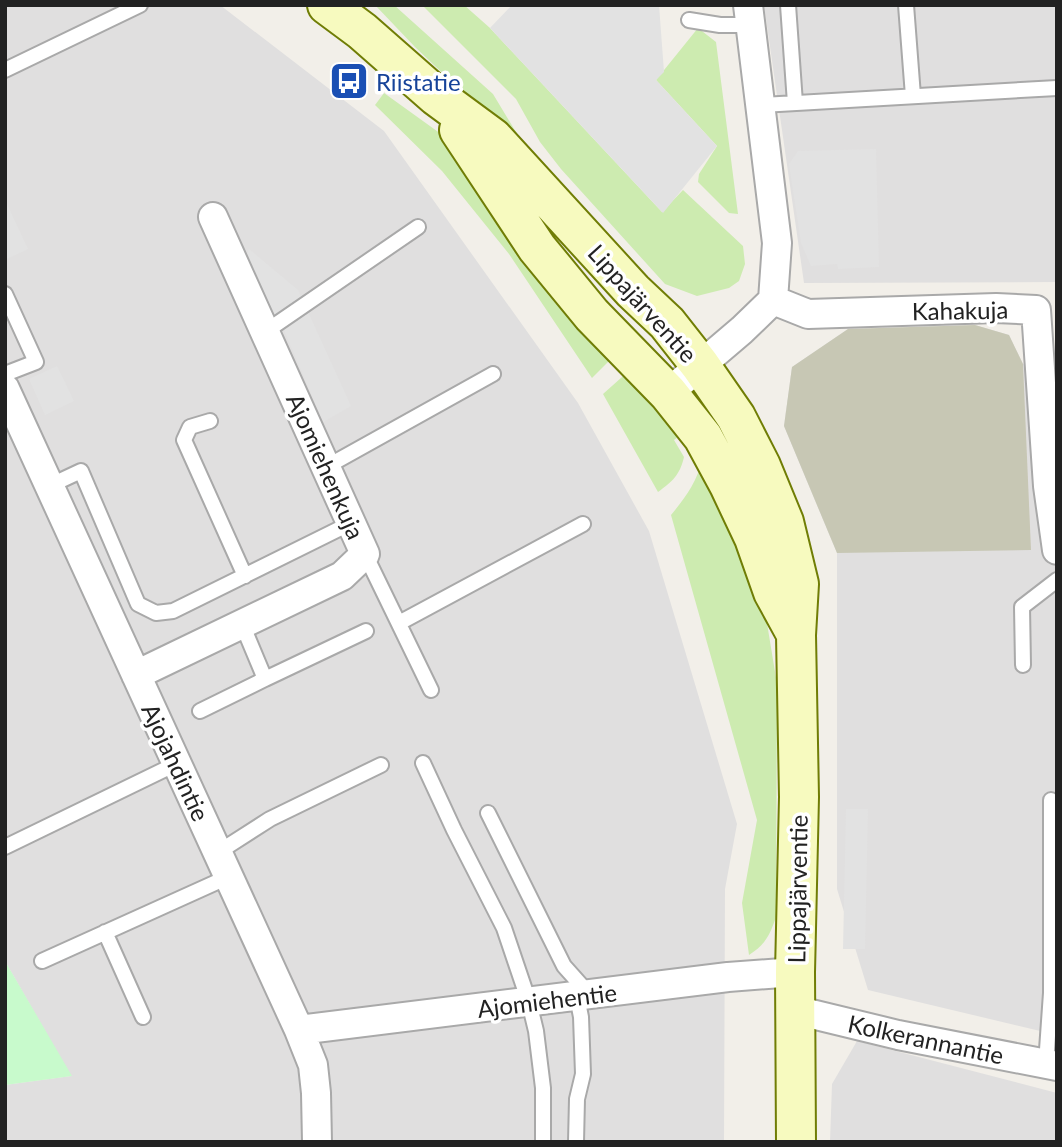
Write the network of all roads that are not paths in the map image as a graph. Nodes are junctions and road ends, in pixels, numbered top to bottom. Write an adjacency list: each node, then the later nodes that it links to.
1 (140, 5): 7 (lane)
2 (327, 5): 9 (main road, Lippajärventie)
3 (788, 5): 11 (lane)
4 (906, 5): 10 (lane)
5 (750, 15): 6 (lane); 12 (street)
6 (689, 20)
7 (5, 70)
8 (1057, 88): 10 (lane)
9 (436, 96): 18 (main road, Lippajärventie); 22 (main road, Lippajärventie)
10 (913, 96): 11 (lane)
11 (795, 103): 12 (lane)
12 (761, 104): 16 (street)
13 (213, 217): 17 (street, Ajomiehenkuja)
14 (418, 227): 17 (lane)
15 (5, 294): 19 (lane)
16 (773, 300): 18 (street); 28 (street, Kahakuja)
17 (265, 332): 24 (street, Ajomiehenkuja)
18 (700, 365): 22 (street); 35 (main road, Lippajärventie)
19 (5, 374)
20 (493, 374): 24 (lane)
21 (5, 389): 25 (street, Ajojahdintie)
22 (668, 393): 35 (main road, Lippajärventie)
23 (210, 421): 30 (lane)
24 (326, 467): 26 (street, Ajomiehenkuja)
25 (49, 486): 30 (lane); 37 (street, Ajojahdintie)
26 (351, 523): 29 (street, Ajomiehenkuja); 30 (lane)
27 (583, 523): 32 (lane)
28 (1057, 550)
29 (365, 554): 32 (lane); 33 (street, Ajomiehenkuja)
30 (245, 576)
31 (1057, 580): 36 (lane)
32 (399, 623): 39 (lane)
33 (242, 624): 37 (street, Ajomiehenkuja); 38 (lane)
34 (366, 631): 38 (lane)
35 (796, 635): 50 (main road, Lippajärventie)
36 (1024, 665)
37 (136, 675): 42 (street, Ajojahdintie)
38 (265, 679): 40 (lane)
39 (431, 690)
40 (200, 711)
41 (424, 763): 53 (lane)
42 (176, 764): 46 (lane); 47 (street, Ajojahdintie)
43 (381, 765): 47 (lane)
44 (1051, 800): 51 (lane)
45 (488, 813): 52 (lane)
46 (5, 847)
47 (223, 865): 48 (lane); 56 (street, Ajojahdintie)
48 (105, 932): 49 (lane); 55 (lane)
49 (42, 961)
50 (795, 972): 52 (street, Ajomiehentie); 54 (main road, Lippajärventie)
51 (1054, 993): 57 (lane)
52 (583, 996): 53 (street, Ajomiehentie); 60 (lane)
53 (529, 1002): 56 (street, Ajomiehentie); 59 (lane)
54 (795, 1010): 57 (street, Kolkerannantie); 61 (main road, Lippajärventie)
55 (143, 1017)
56 (299, 1030): 58 (street, Ajojahdintie)
57 (1051, 1065)
58 (317, 1142)
59 (543, 1142)
60 (576, 1142)
61 (796, 1142)

